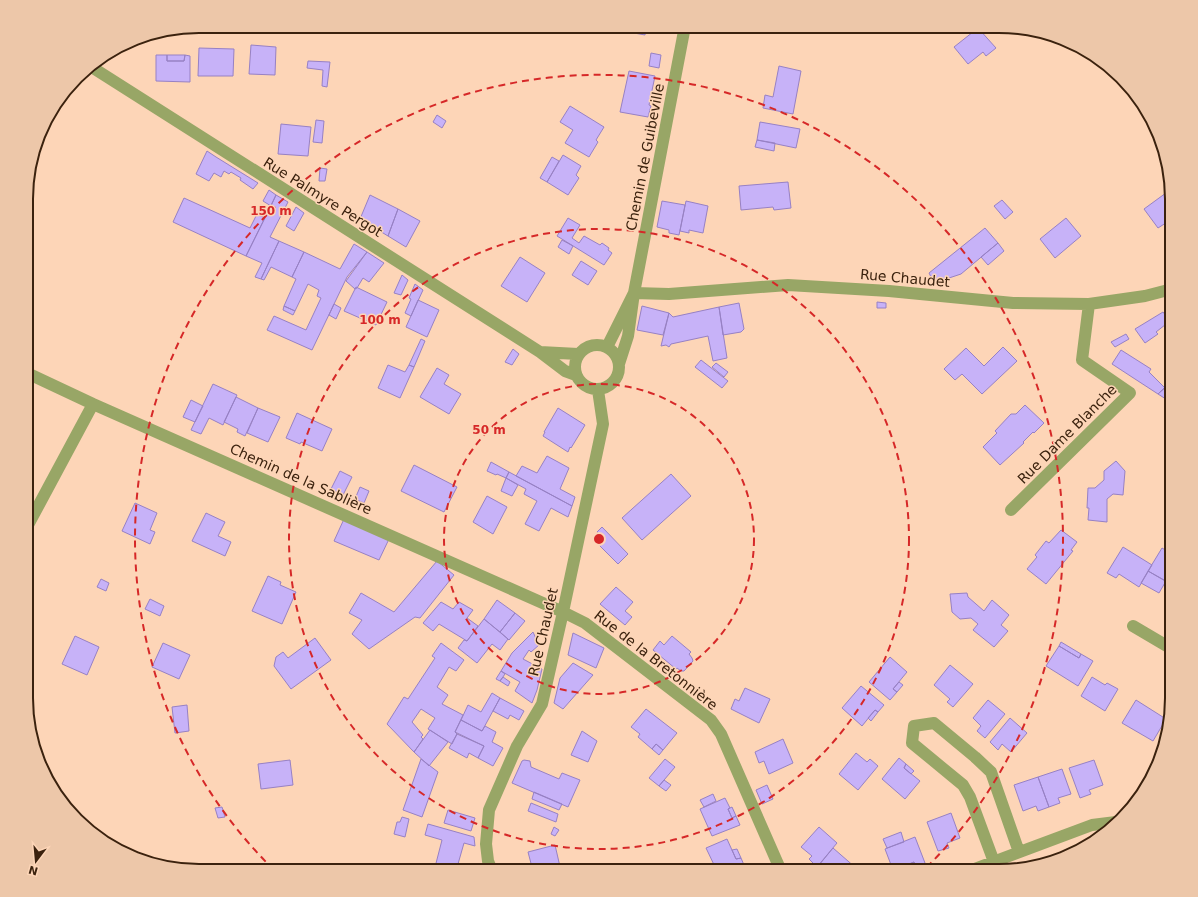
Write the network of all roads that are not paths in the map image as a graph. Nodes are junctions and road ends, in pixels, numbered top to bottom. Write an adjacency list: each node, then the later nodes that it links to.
1 (684, 33): 4 (street, Chemin de Guibeville)
2 (95, 69): 7 (street, Rue Palmyre Pergot)
3 (1165, 291): 5 (street, Rue Chaudet)
4 (634, 293): 5 (street, Rue Chaudet); 6 (street); 9 (street)
5 (1089, 304): 14 (street, Rue Dame Blanche)
6 (607, 347): 8 (street); 9 (street)
7 (540, 352): 8 (street, Rue Palmyre Pergot); 10 (street, Rue Palmyre Pergot)
8 (578, 354): 10 (street)
9 (619, 364): 12 (street)
10 (576, 375): 12 (street)
11 (33, 376): 13 (street, Chemin de la Sablière)
12 (598, 390): 16 (street, Rue Chaudet)
13 (93, 404): 15 (street); 16 (street, Chemin de la Sablière)
14 (1011, 510)
15 (33, 516)
16 (563, 612): 22 (street, Rue Chaudet); 23 (street, Rue de la Bretonnière)
17 (1133, 626): 18 (street)
18 (1165, 645)
19 (1108, 823): 20 (street)
20 (1019, 852): 21 (street); 21 (street)
21 (994, 862): 24 (street)
22 (489, 864)
23 (778, 864)
24 (988, 864)

